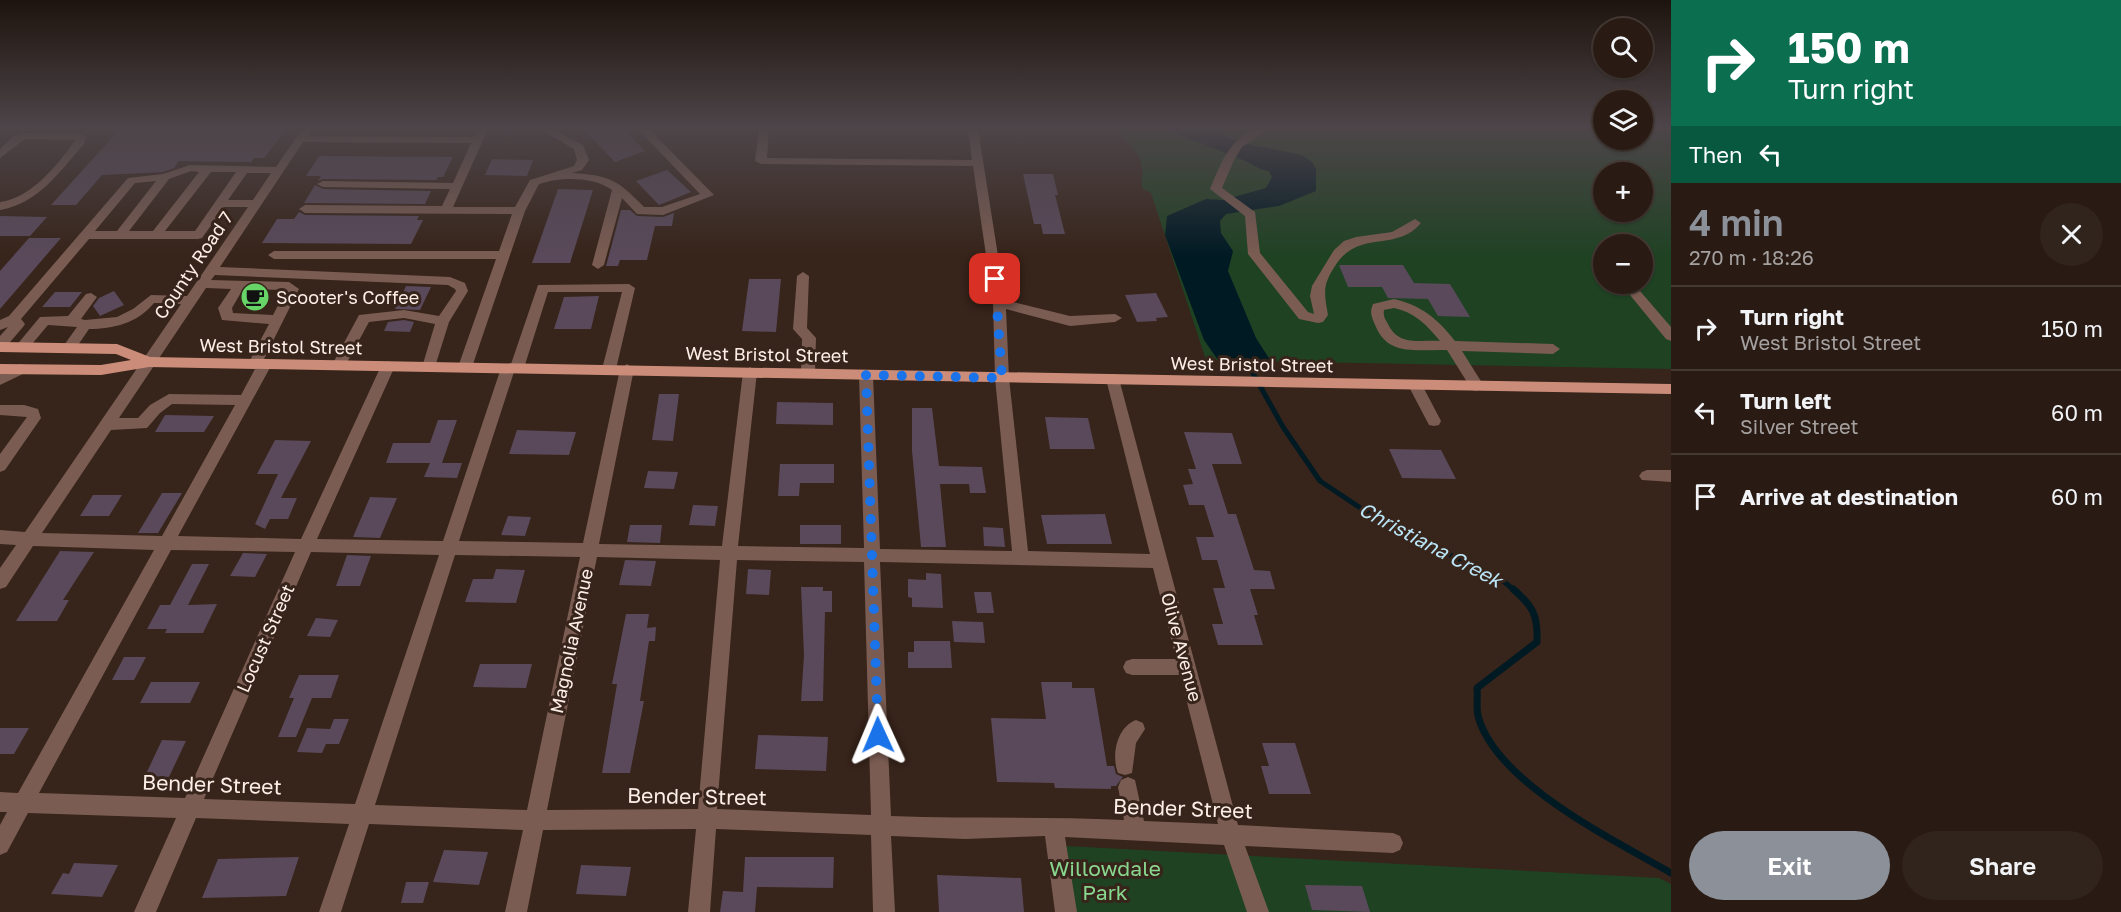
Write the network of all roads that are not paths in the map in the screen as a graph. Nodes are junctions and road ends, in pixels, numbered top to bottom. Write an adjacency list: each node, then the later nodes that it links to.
1 (52, 172): 18 (street)
2 (180, 172): 12 (street)
3 (205, 172): 25 (street)
4 (242, 172): 16 (street)
5 (278, 172): 17 (street, County Road 7)
6 (463, 172): 14 (street)
7 (567, 172): 11 (street)
8 (685, 172): 15 (street)
9 (978, 172): 36 (street)
10 (1222, 172): 22 (street)
11 (554, 176): 15 (street); 21 (street)
12 (165, 177): 23 (street); 24 (street)
13 (323, 184): 14 (street)
14 (457, 186): 20 (street)
15 (619, 187): 28 (street)
16 (220, 203): 17 (street); 25 (street)
17 (255, 204): 29 (street, County Road 7)
18 (0, 206)
19 (304, 209): 20 (street)
20 (446, 210): 21 (street)
21 (519, 211): 27 (street)
22 (1415, 224)
23 (85, 235): 24 (street); 38 (street)
24 (120, 235): 25 (street)
25 (156, 235)
26 (274, 255): 27 (street)
27 (504, 255): 54 (street)
28 (598, 265)
29 (211, 270): 31 (street, County Road 7); 40 (street)
30 (803, 276): 61 (street)
31 (202, 284): 32 (street); 35 (street, County Road 7)
32 (239, 286): 39 (street); 39 (street)
33 (1635, 294): 43 (street)
34 (91, 297): 41 (street)
35 (191, 300): 41 (street); 49 (street, County Road 7)
36 (999, 303): 37 (street); 63 (street)
37 (1115, 318)
38 (14, 319): 42 (street); 44 (street)
39 (278, 320): 50 (street)
40 (442, 322): 51 (street); 53 (street)
41 (79, 323): 46 (street); 47 (street)
42 (0, 325)
43 (1671, 336)
44 (0, 346): 46 (main road, West Bristol Street)
45 (1453, 346): 45 (street); 48 (street); 67 (street)
46 (22, 347): 47 (main road, West Bristol Street)
47 (69, 348): 49 (main road, West Bristol Street)
48 (1553, 349)
49 (149, 362): 50 (main road, West Bristol Street); 57 (main road, West Bristol Street); 72 (street, County Road 7)
50 (260, 364): 51 (main road, West Bristol Street); 69 (street)
51 (339, 365): 52 (main road, West Bristol Street)
52 (388, 366): 53 (main road, West Bristol Street); 79 (street, Locust Street)
53 (429, 367): 54 (main road, West Bristol Street)
54 (465, 367): 55 (main road, West Bristol Street)
55 (513, 368): 58 (main road, West Bristol Street); 58 (street); 80 (street)
56 (0, 369): 57 (main road, West Bristol Street)
57 (20, 369): 65 (street)
58 (609, 369): 59 (main road, West Bristol Street)
59 (627, 369): 60 (main road, West Bristol Street); 81 (street, Magnolia Avenue)
60 (750, 372): 61 (main road, West Bristol Street); 82 (street)
61 (808, 373): 62 (main road, West Bristol Street)
62 (866, 375): 63 (main road, West Bristol Street); 83 (street)
63 (1002, 378): 64 (main road, West Bristol Street); 84 (street)
64 (1113, 379): 66 (main road, West Bristol Street); 85 (street, Olive Avenue)
65 (0, 380)
66 (1415, 385): 67 (main road, West Bristol Street); 71 (street)
67 (1477, 386): 68 (main road, West Bristol Street)
68 (1671, 390)
69 (245, 400): 72 (street); 78 (street)
70 (0, 410): 73 (street)
71 (1434, 420)
72 (107, 424): 77 (street, County Road 7)
73 (0, 466)
74 (1647, 476): 75 (street)
75 (1671, 476)
76 (0, 537): 77 (street)
77 (30, 539): 78 (street); 86 (street, County Road 7)
78 (168, 543): 79 (street); 93 (street)
79 (306, 545): 80 (street); 94 (street, Locust Street)
80 (449, 548): 81 (street); 95 (street)
81 (590, 551): 82 (street); 97 (street, Magnolia Avenue)
82 (729, 553): 83 (street); 96 (street)
83 (874, 556): 84 (street); 98 (street)
84 (1021, 558): 85 (street)
85 (1160, 561): 88 (street, Olive Avenue)
86 (0, 582)
87 (1132, 667): 88 (street)
88 (1187, 667): 101 (street, Olive Avenue)
89 (1136, 729): 90 (street)
90 (1125, 766)
91 (1128, 787): 100 (street)
92 (0, 802): 93 (street, Bender Street)
93 (24, 802): 94 (street, Bender Street); 103 (street)
94 (190, 807): 95 (street, Bender Street); 104 (street, Locust Street)
95 (363, 814): 97 (street, Bender Street); 105 (street)
96 (708, 819): 97 (street, Bender Street); 98 (street, Bender Street); 107 (street)
97 (535, 820): 106 (street, Magnolia Avenue)
98 (880, 824): 99 (street, Bender Street); 108 (street)
99 (1053, 826): 100 (street, Bender Street); 109 (street)
100 (1136, 832): 101 (street, Bender Street)
101 (1230, 833): 102 (street, Bender Street); 110 (street, Olive Avenue)
102 (1393, 843)
103 (0, 845)
104 (145, 912)
105 (330, 912)
106 (516, 912)
107 (699, 912)
108 (884, 912)
109 (1066, 912)
110 (1258, 912)

